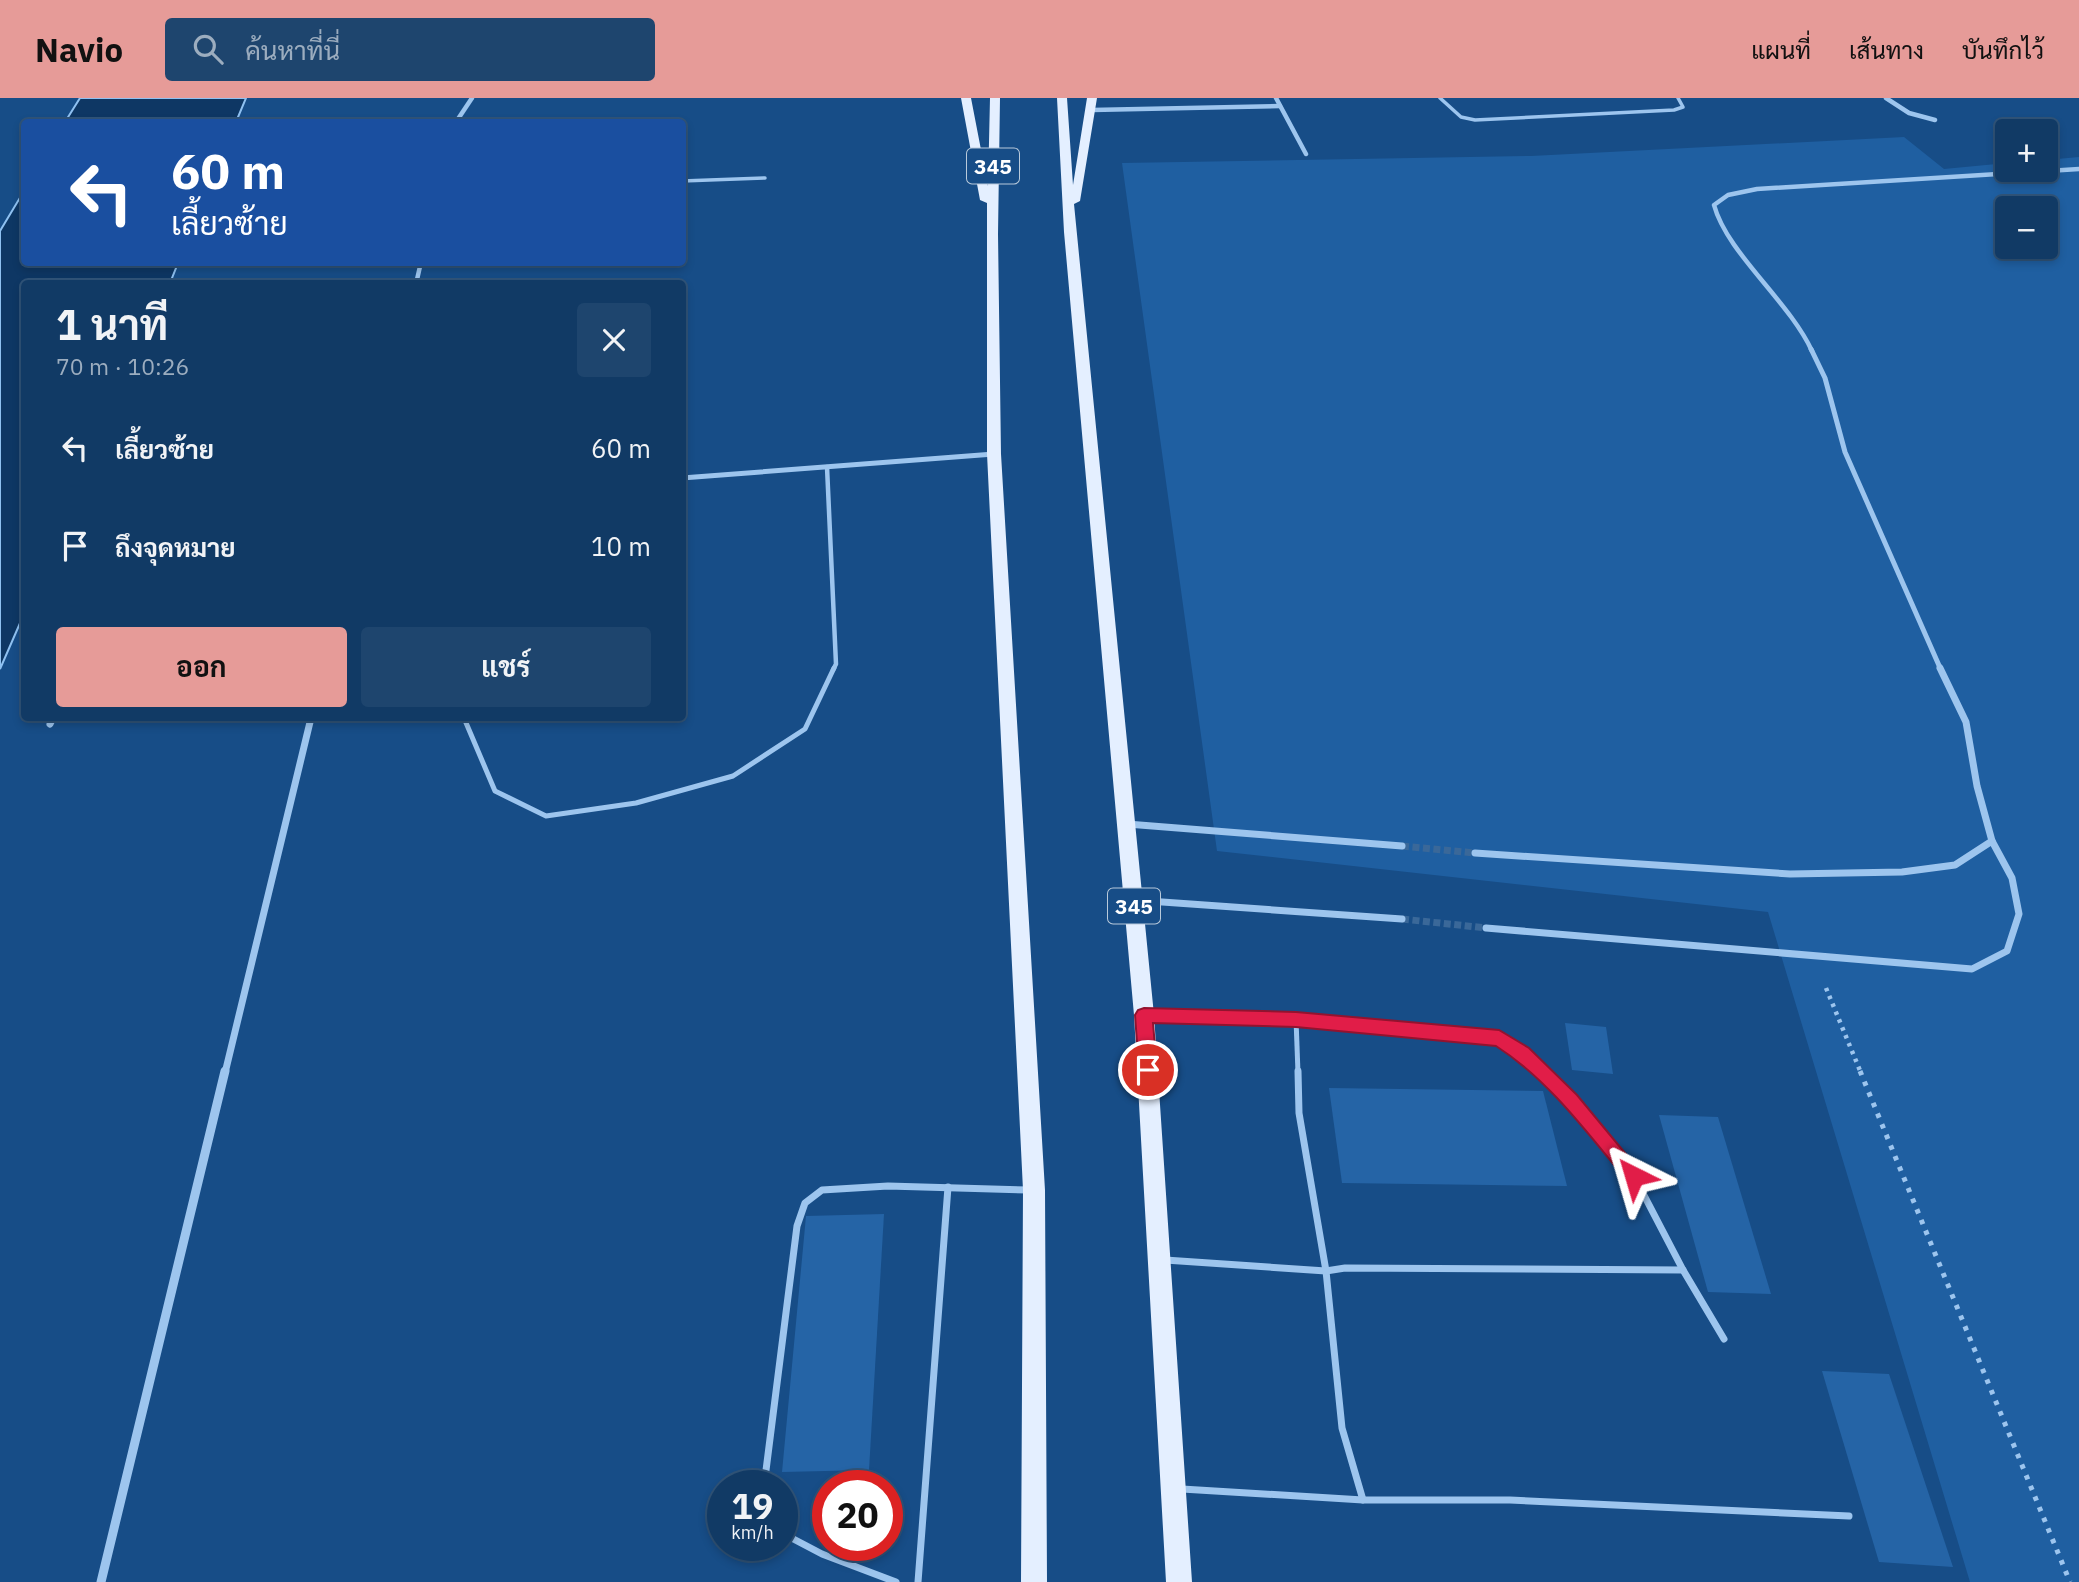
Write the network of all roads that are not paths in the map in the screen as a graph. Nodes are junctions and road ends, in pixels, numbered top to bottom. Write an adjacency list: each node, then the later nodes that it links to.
1 (472, 98): 12 (street)
2 (966, 98): 19 (main road)
3 (995, 98): 19 (main road, 345)
4 (1062, 98): 18 (main road, 345)
5 (1092, 98): 11 (main road)
6 (1276, 98): 10 (street)
7 (1440, 98): 8 (lane)
8 (1678, 98)
9 (1886, 98): 13 (street)
10 (1280, 106): 11 (street); 14 (street)
11 (1092, 110): 18 (main road)
12 (458, 119)
13 (1935, 120)
14 (1306, 154)
15 (2079, 170): 26 (street)
16 (765, 178): 17 (lane)
17 (686, 181)
18 (1070, 232): 25 (main road, 345)
19 (992, 234): 20 (main road, 345)
20 (994, 454): 21 (street); 35 (main road, 345)
21 (827, 467): 22 (street); 24 (lane)
22 (686, 478)
23 (310, 721): 45 (street)
24 (465, 721)
25 (1126, 824): 27 (street); 29 (main road, 345)
26 (1992, 841): 28 (street); 31 (street)
27 (1402, 846)
28 (1475, 853)
29 (1134, 901): 30 (street); 32 (main road, 345)
30 (1402, 919)
31 (1486, 929)
32 (1144, 1015): 33 (lane); 36 (main road, 345)
33 (1296, 1019): 37 (lane); 38 (lane)
34 (948, 1187): 35 (lane); 40 (lane); 47 (lane)
35 (1034, 1190): 48 (main road, 345)
36 (1160, 1260): 38 (lane); 41 (main road, 345)
37 (1683, 1270): 38 (lane); 39 (lane)
38 (1326, 1271): 42 (lane)
39 (1724, 1339)
40 (766, 1470)
41 (1175, 1489): 42 (lane); 49 (main road, 345)
42 (1363, 1500): 43 (lane)
43 (1849, 1516)
44 (798, 1541): 46 (lane)
45 (101, 1582)
46 (896, 1582)
47 (918, 1582)
48 (1034, 1582)
49 (1179, 1582)

